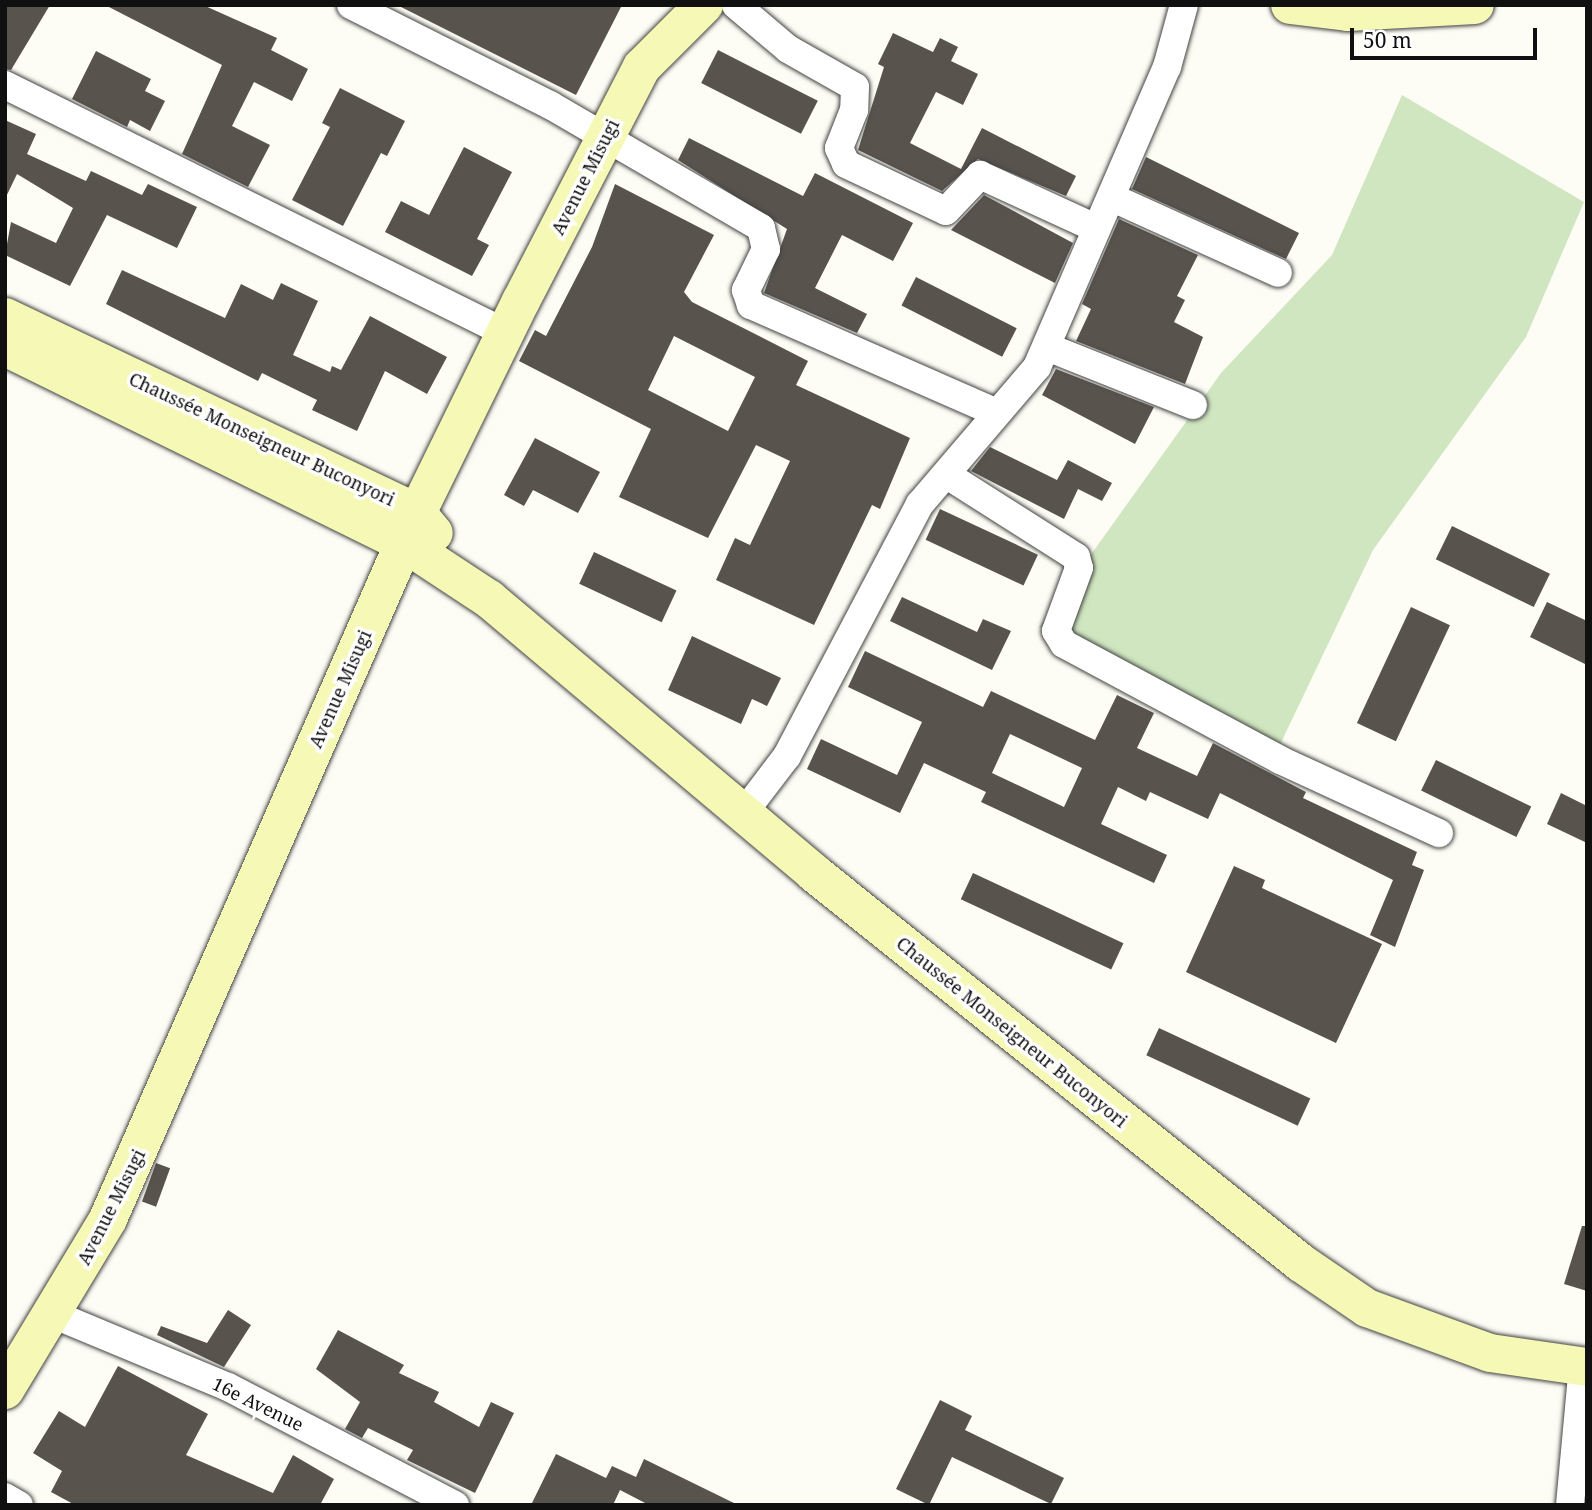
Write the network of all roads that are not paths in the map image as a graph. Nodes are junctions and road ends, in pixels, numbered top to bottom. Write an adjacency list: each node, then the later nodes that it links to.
1 (351, 5): 7 (street)
2 (1184, 5): 8 (street)
3 (1290, 5): 4 (street)
4 (1475, 5)
5 (710, 6): 7 (street, Avenue Misugi); 9 (street)
6 (5, 85): 12 (street)
7 (605, 138): 12 (street, Avenue Misugi); 16 (street)
8 (1112, 198): 9 (street); 10 (street)
9 (1095, 228): 14 (street)
10 (1278, 273)
11 (5, 317): 18 (street, Chaussée Monseigneur Buconyori)
12 (506, 333): 18 (street, Avenue Misugi)
13 (5, 347): 18 (street, Chaussée Monseigneur Buconyori)
14 (1047, 347): 15 (street); 16 (street)
15 (1192, 405)
16 (995, 412): 17 (street)
17 (947, 475): 19 (street); 20 (street)
18 (411, 528): 19 (street, Chaussée Monseigneur Buconyori); 21 (street, Avenue Misugi)
19 (741, 815): 22 (street, Chaussée Monseigneur Buconyori)
20 (1439, 833)
21 (59, 1307): 23 (street, Avenue Misugi); 24 (street, 16e Avenue)
22 (1585, 1366): 28 (street)
23 (5, 1391)
24 (420, 1496): 27 (street, 16e Avenue)
25 (5, 1497): 26 (street)
26 (19, 1505)
27 (455, 1505)
28 (1570, 1505)

